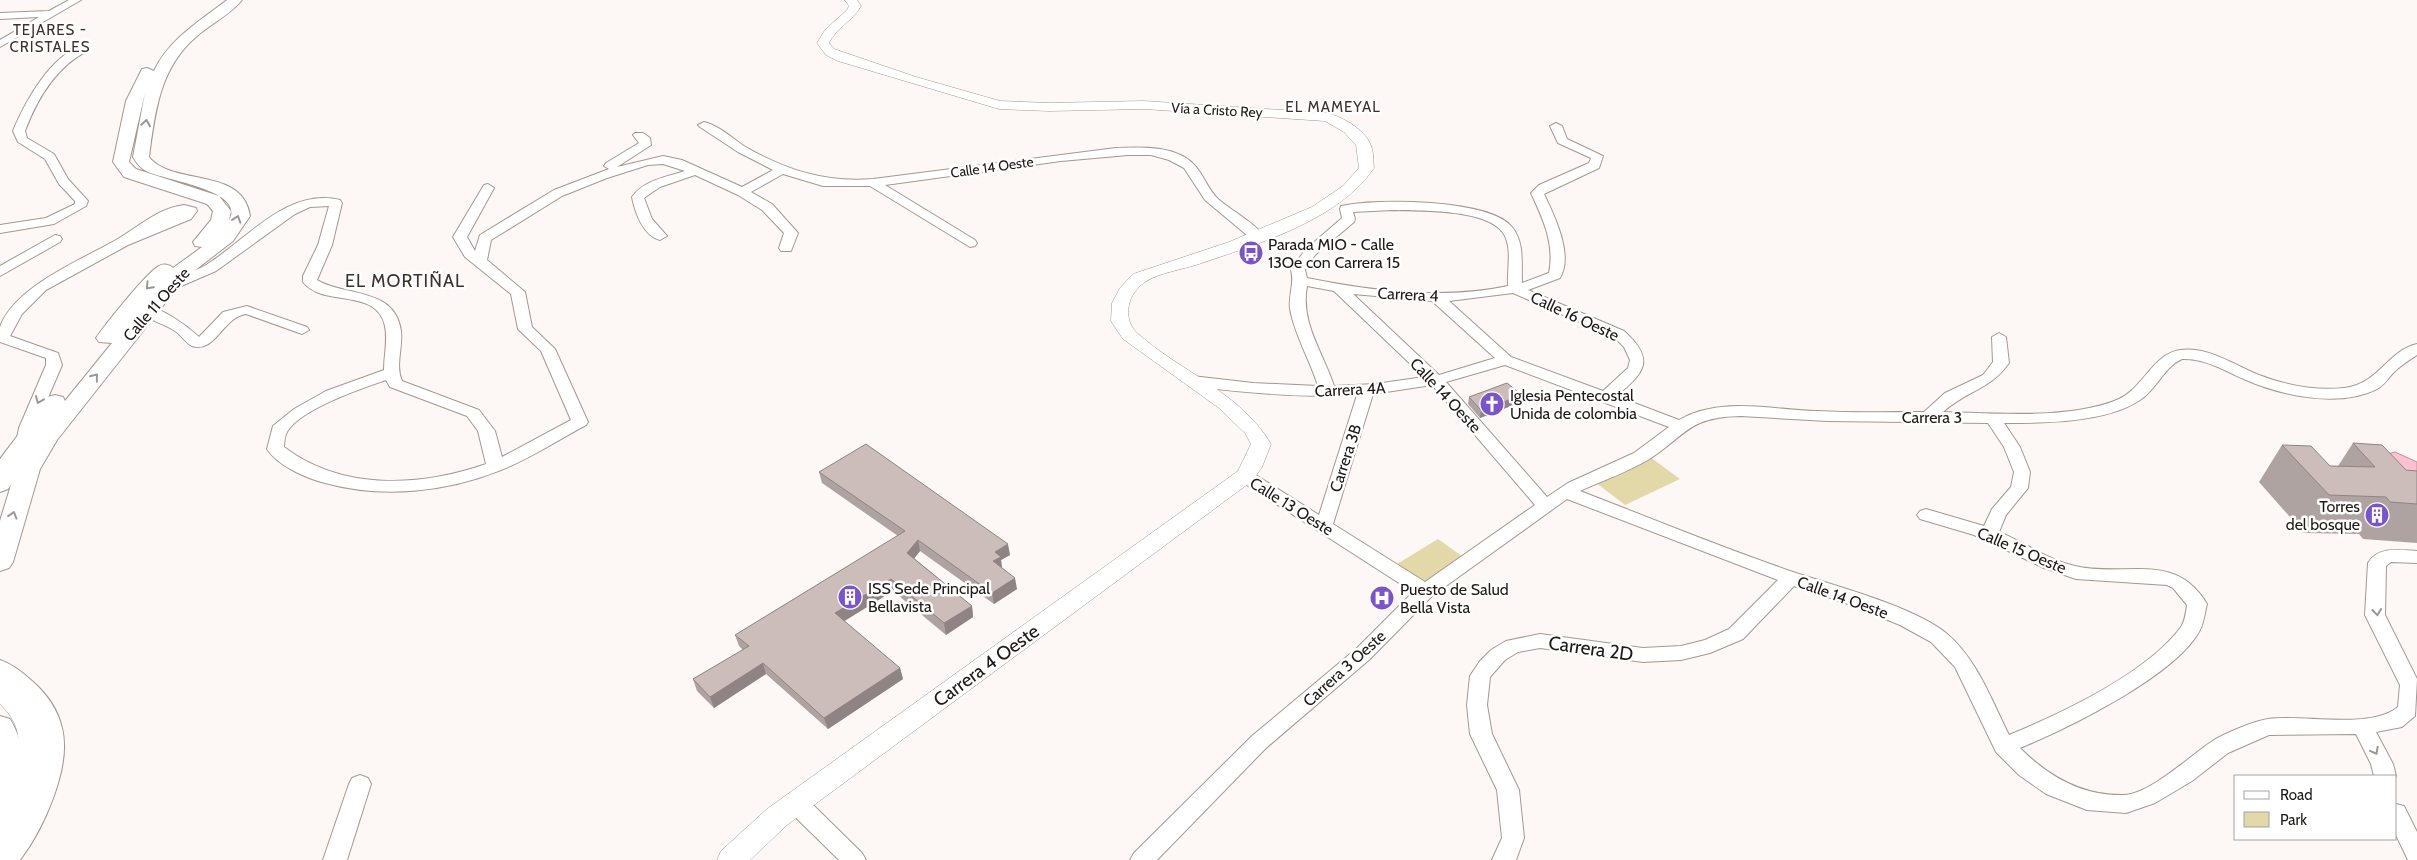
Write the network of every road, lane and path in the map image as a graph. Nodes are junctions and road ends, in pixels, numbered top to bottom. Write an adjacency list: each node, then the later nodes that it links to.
1 (76, 0): 5 (street)
2 (221, 0): 8 (main road)
3 (235, 0): 8 (main road)
4 (851, 0): 19 (street, Vía a Cristo Rey)
5 (51, 14): 6 (street); 7 (street)
6 (0, 16)
7 (0, 44)
8 (170, 47): 30 (main road, Calle 11 Oeste, one-way to 8); 56 (main road, Calle 11 Oeste, one-way to 56)
9 (83, 49): 22 (street)
10 (704, 124): 13 (street, Calle 14 Oeste)
11 (1556, 126): 36 (street, Carrera 4)
12 (640, 135): 15 (street)
13 (784, 169): 16 (street, Calle 14 Oeste); 18 (street)
14 (693, 172): 15 (street); 18 (street); 23 (street)
15 (603, 175): 29 (street)
16 (872, 182): 24 (street, Calle 14 Oeste); 27 (street)
17 (488, 188): 29 (street)
18 (742, 192): 28 (street)
19 (1326, 204): 20 (street); 24 (street, Vía a Cristo Rey)
20 (1346, 209): 33 (street); 36 (street)
21 (332, 214): 31 (street); 46 (street)
22 (0, 229)
23 (660, 236)
24 (1259, 238): 48 (street, Vía a Cristo Rey)
25 (55, 239): 32 (street)
26 (123, 242): 41 (street)
27 (970, 243)
28 (786, 248)
29 (480, 260): 57 (street)
30 (193, 261): 31 (street); 34 (main road, Calle 11 Oeste)
31 (216, 265): 34 (street)
32 (0, 272)
33 (1302, 281): 35 (street, Carrera 4); 50 (street)
34 (165, 289): 38 (main road, Calle 11 Oeste)
35 (1339, 289): 37 (street, Carrera 4); 47 (street, Calle 14 Oeste)
36 (1515, 289): 37 (street, Carrera 4); 51 (street, Calle 16 Oeste)
37 (1434, 296): 45 (street)
38 (149, 311): 39 (street); 43 (main road, Calle 11 Oeste)
39 (167, 321): 40 (street); 43 (street)
40 (302, 330)
41 (1, 337): 56 (street, one-way to 56)
42 (1999, 337): 53 (street)
43 (126, 338): 66 (main road, Calle 11 Oeste, one-way to 43)
44 (2417, 348): 54 (street, Carrera 3)
45 (1506, 360): 47 (street, Carrera 4A); 51 (street)
46 (389, 372): 57 (street); 57 (street)
47 (1436, 380): 49 (street, Carrera 4A); 61 (street, Calle 14 Oeste)
48 (1192, 381): 50 (street, Carrera 4A); 58 (street, Calle 13 Oeste)
49 (1366, 390): 50 (street, Carrera 4A); 63 (street, Carrera 3B)
50 (1328, 392)
51 (1606, 397): 55 (street)
52 (1718, 412): 53 (street, Carrera 3); 55 (street, Carrera 3 Oeste)
53 (1928, 417): 54 (street, Carrera 3)
54 (1992, 417): 64 (street)
55 (1680, 426): 60 (street, Carrera 3 Oeste)
56 (24, 441): 59 (main road, Calle 11 Oeste)
57 (495, 466)
58 (1245, 476): 63 (street, Calle 13 Oeste); 77 (street, Carrera 4 Oeste)
59 (1, 479)
60 (1565, 492): 61 (street, Carrera 3 Oeste); 67 (street, Calle 14 Oeste)
61 (1546, 507): 68 (street, Carrera 3 Oeste)
62 (1926, 515): 64 (street, Calle 15 Oeste)
63 (1324, 526): 68 (street, Calle 13 Oeste)
64 (1989, 534): 73 (street, Calle 15 Oeste)
65 (2417, 557): 71 (street, one-way to 71)
66 (0, 562)
67 (1791, 578): 73 (street, Calle 14 Oeste); 87 (street, Carrera 2D)
68 (1425, 591): 86 (street, Carrera 3 Oeste)
69 (0, 671): 82 (main road)
70 (0, 690): 80 (street)
71 (2362, 726): 74 (street, one-way to 74); 76 (street)
72 (4, 736): 78 (main road)
73 (2004, 746): 76 (street, Calle 14 Oeste)
74 (2386, 775)
75 (360, 784): 83 (street)
76 (2054, 788)
77 (796, 803): 84 (street, Carrera 4 Oeste); 85 (street)
78 (0, 808)
79 (2397, 816): 81 (street)
80 (0, 835)
81 (2417, 855)
82 (1, 860)
83 (335, 860)
84 (731, 860)
85 (854, 860)
86 (1142, 860)
87 (1504, 860)

